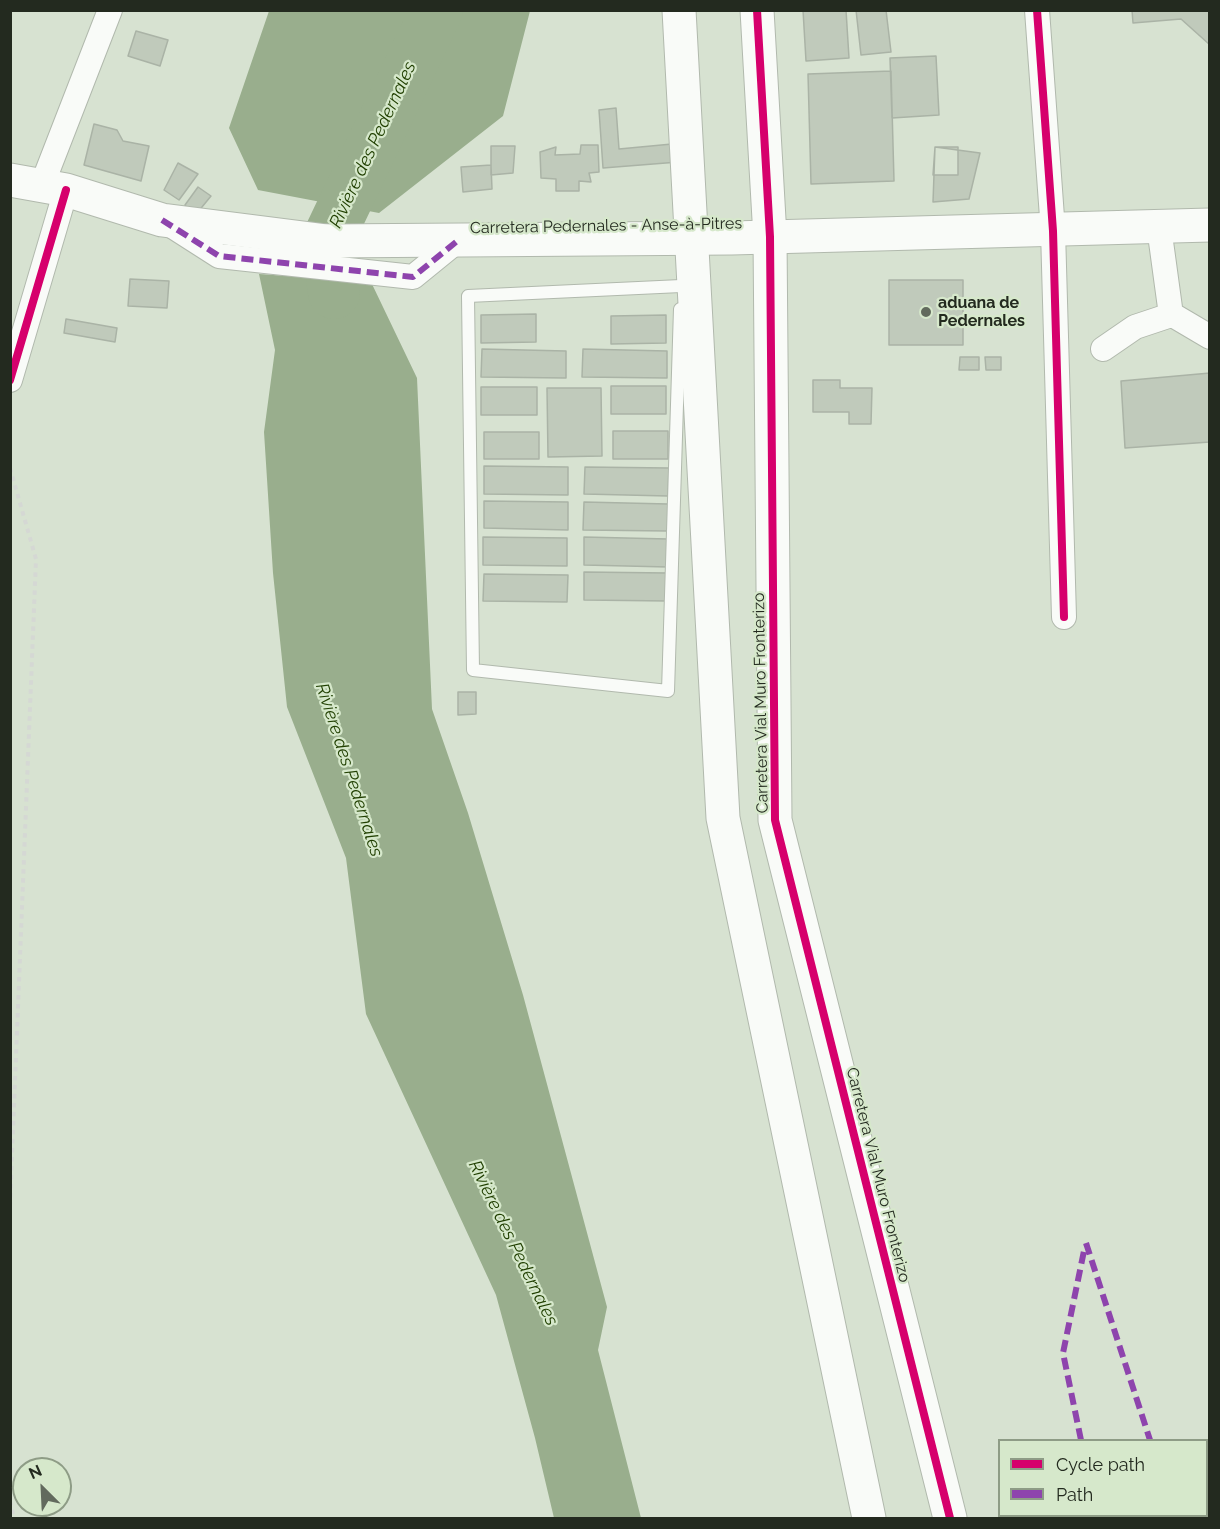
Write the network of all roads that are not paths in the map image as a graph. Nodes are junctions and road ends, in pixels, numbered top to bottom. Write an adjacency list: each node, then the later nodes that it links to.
1 (110, 10): 6 (street)
2 (679, 10): 12 (street)
3 (758, 10): 11 (street, Carretera Vial Muro Fronterizo)
4 (1037, 10): 10 (street)
5 (10, 180): 6 (street, Carretera Pedernales - Anse-à-Pitres)
6 (54, 188): 7 (street, Carretera Pedernales - Anse-à-Pitres); 18 (street)
7 (162, 220): 13 (street, Carretera Pedernales - Anse-à-Pitres); 13 (street)
8 (1209, 225): 9 (street, Carretera Pedernales - Anse-à-Pitres)
9 (1159, 227): 10 (street, Carretera Pedernales - Anse-à-Pitres); 15 (street)
10 (1053, 231): 11 (street, Carretera Pedernales - Anse-à-Pitres); 19 (street)
11 (770, 237): 12 (street, Carretera Pedernales - Anse-à-Pitres); 21 (street, Carretera Vial Muro Fronterizo)
12 (692, 238): 13 (street, Carretera Pedernales - Anse-à-Pitres); 14 (lane); 20 (street)
13 (456, 242)
14 (681, 286): 14 (lane)
15 (1171, 314): 16 (street); 17 (street)
16 (1209, 338)
17 (1103, 349)
18 (10, 380)
19 (1064, 617)
20 (869, 1518)
21 (950, 1518)

